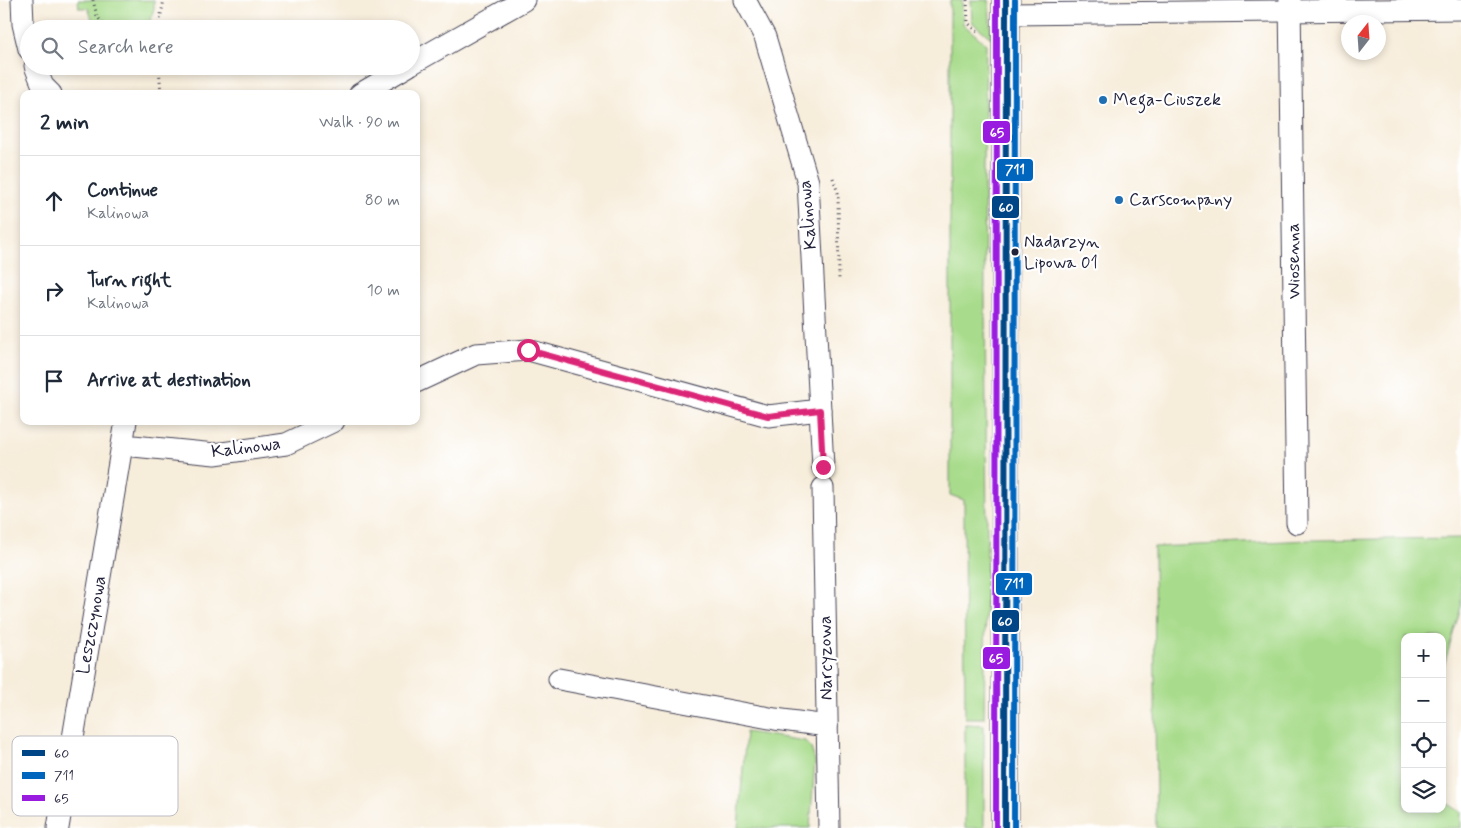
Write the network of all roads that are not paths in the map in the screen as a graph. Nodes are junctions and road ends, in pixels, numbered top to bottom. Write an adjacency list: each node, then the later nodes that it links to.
1 (22, 0): 7 (street)
2 (524, 0): 8 (street)
3 (745, 0): 14 (street, Kalinowa)
4 (1290, 6): 5 (street); 6 (street); 20 (street, Wiosenna)
5 (1006, 7): 25 (street)
6 (1461, 9)
7 (23, 20)
8 (420, 59)
9 (39, 75): 11 (street)
10 (393, 75): 12 (street)
11 (47, 90)
12 (367, 90)
13 (420, 380): 14 (street)
14 (820, 410): 18 (street, Kalinowa)
15 (126, 425): 17 (street, Leszczynowa)
16 (326, 425): 17 (street, Kalinowa)
17 (123, 445): 23 (street, Leszczynowa)
18 (823, 467)
19 (823, 488): 22 (street, Narcyzowa)
20 (1297, 523)
21 (559, 679): 22 (street)
22 (827, 726): 24 (street, Narcyzowa)
23 (74, 736)
24 (828, 828)
25 (1005, 828)

